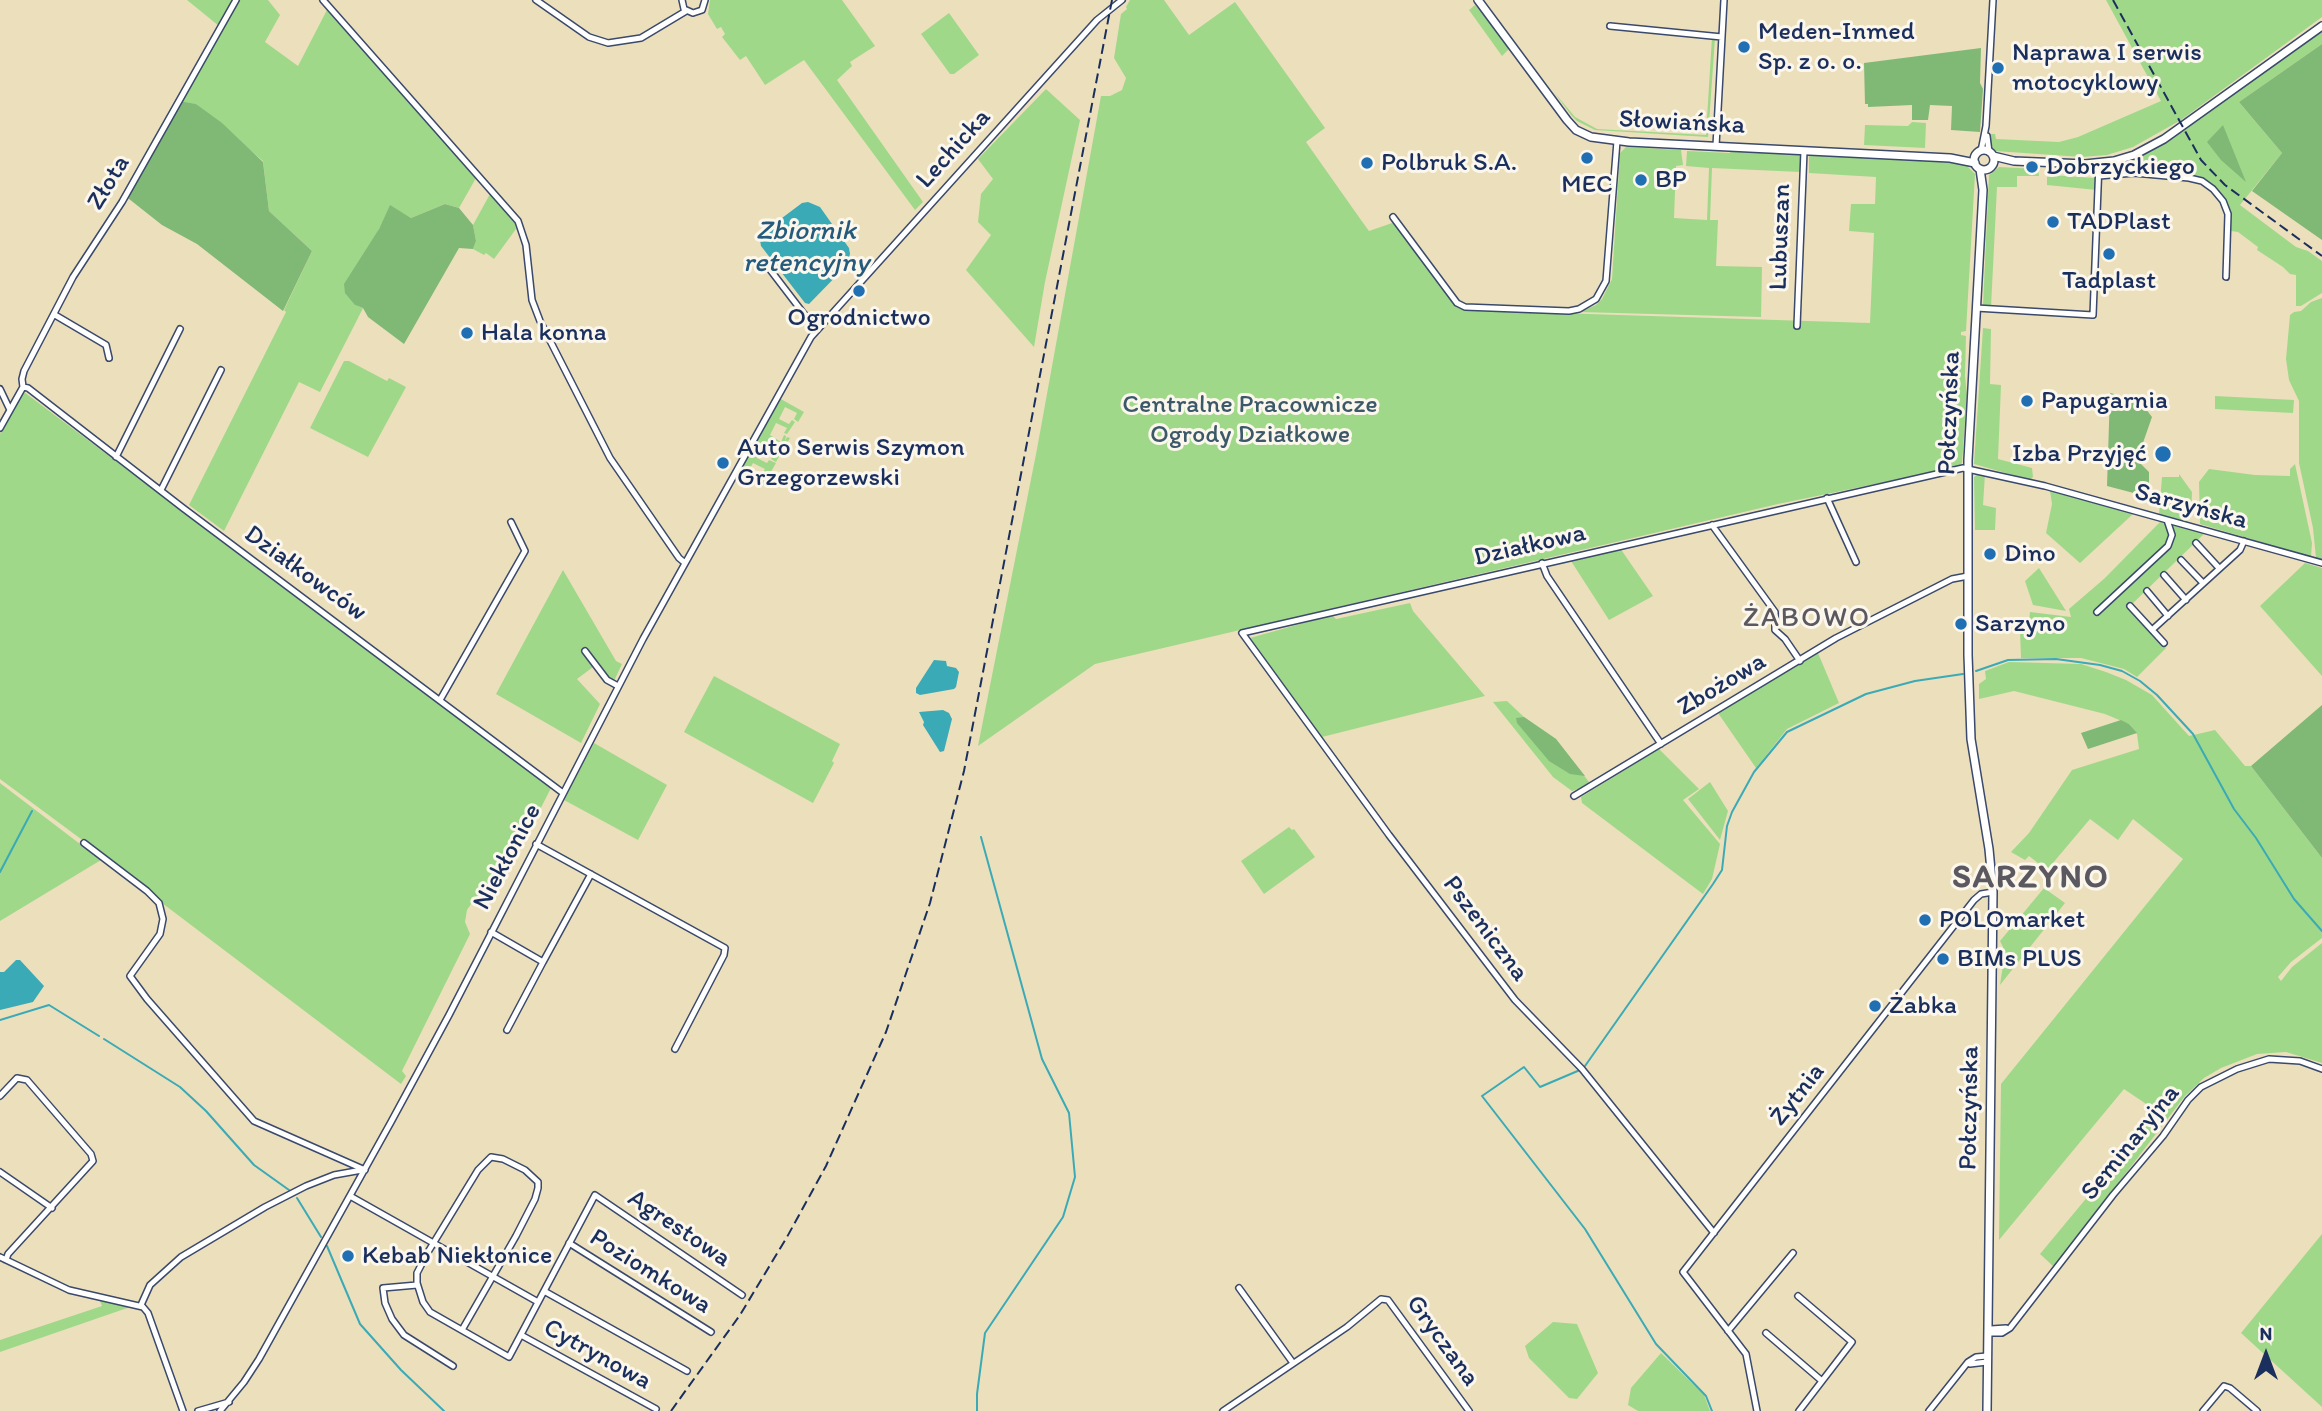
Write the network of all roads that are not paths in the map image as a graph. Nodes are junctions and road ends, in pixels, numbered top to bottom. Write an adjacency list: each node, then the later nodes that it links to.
1 (236, 0): 25 (street, Złota)
2 (323, 0): 45 (street)
3 (536, 0): 11 (street)
4 (706, 0): 10 (street)
5 (1122, 0): 27 (street, Lechicka)
6 (1478, 0): 15 (main road, Słowiańska)
7 (1724, 0): 14 (street)
8 (1993, 0): 18 (street, Połczyńska)
9 (682, 1): 10 (street); 11 (street)
10 (686, 11): 11 (street)
11 (665, 22)
12 (1611, 26): 14 (street)
13 (2322, 26): 19 (main road, Słowiańska)
14 (1722, 37): 16 (street)
15 (1617, 141): 16 (main road, Słowiańska); 21 (street)
16 (1716, 146): 17 (main road, Słowiańska)
17 (1804, 151): 18 (main road, Słowiańska); 26 (street, Lubuszan)
18 (1984, 160): 19 (main road, Słowiańska); 24 (main road, Połczyńska)
19 (2099, 163): 20 (street)
20 (2099, 176): 23 (street); 24 (street)
21 (1393, 217)
22 (765, 263): 27 (street)
23 (2226, 277)
24 (1976, 308): 36 (main road, Połczyńska)
25 (55, 315): 29 (street); 31 (street, Złota)
26 (1797, 326)
27 (818, 327): 45 (street, Niekłonice)
28 (180, 329): 35 (street)
29 (109, 358)
30 (221, 370): 37 (street)
31 (23, 387): 33 (street, Złota); 35 (street, Działkowców)
32 (0, 389): 33 (street)
33 (10, 410): 34 (street, Złota)
34 (0, 428)
35 (116, 457): 37 (street, Działkowców)
36 (1968, 468): 38 (street, Działkowa); 39 (street, Sarzyńska); 51 (main road, Połczyńska)
37 (161, 490): 64 (street, Działkowców)
38 (1827, 498): 41 (street, Działkowa); 46 (street)
39 (2166, 520): 42 (street, Sarzyńska); 56 (street)
40 (511, 522): 64 (street)
41 (1712, 525): 47 (street, Działkowa); 62 (street)
42 (2244, 541): 48 (street, Sarzyńska); 49 (street)
43 (2196, 543): 49 (street)
44 (2181, 560): 52 (street)
45 (685, 562): 63 (street, Niekłonice)
46 (1856, 562)
47 (1542, 564): 59 (street, Działkowa); 65 (street)
48 (2322, 564)
49 (2219, 568): 52 (street)
50 (2164, 575): 54 (street)
51 (1968, 576): 62 (street, Zbożowa); 71 (main road, Połczyńska)
52 (2203, 583): 54 (street)
53 (2147, 591): 57 (street)
54 (2186, 600): 57 (street)
55 (2130, 606): 58 (street)
56 (2097, 612)
57 (2168, 615): 58 (street)
58 (2152, 630): 60 (street)
59 (1242, 633): 82 (street, Pszeniczna)
60 (2164, 643)
61 (584, 651): 63 (street)
62 (1800, 661): 65 (street, Zbożowa)
63 (618, 686): 66 (street, Niekłonice)
64 (440, 701): 66 (street, Działkowców)
65 (1661, 744): 67 (street, Zbożowa)
66 (563, 793): 69 (street, Niekłonice)
67 (1574, 796)
68 (84, 843): 78 (street)
69 (536, 844): 70 (street); 72 (street, Niekłonice)
70 (591, 874): 73 (street); 75 (street)
71 (1993, 892): 82 (street, Żytnia); 97 (main road, Połczyńska)
72 (491, 932): 73 (street); 78 (street, Niekłonice)
73 (543, 962): 74 (street)
74 (507, 1030)
75 (675, 1049)
76 (2322, 1069): 97 (street, Seminaryjna)
77 (0, 1096): 81 (street)
78 (365, 1170): 80 (street, Niekłonice); 94 (street)
79 (0, 1172): 81 (street)
80 (350, 1196): 83 (street); 106 (street, Niekłonice)
81 (52, 1208): 86 (street)
82 (1714, 1233): 96 (street, Żytnia)
83 (435, 1244): 87 (street); 87 (street); 88 (street)
84 (569, 1244): 90 (street); 91 (street, Agrestowa); 98 (street, Poziomkowa)
85 (1793, 1254): 96 (street)
86 (3, 1259): 94 (street)
87 (492, 1278): 93 (street); 95 (street)
88 (417, 1285): 95 (street); 103 (street)
89 (1239, 1288): 102 (street)
90 (544, 1291): 93 (street); 104 (street)
91 (741, 1295)
92 (1798, 1296): 105 (street)
93 (538, 1302): 100 (street)
94 (141, 1305): 109 (street)
95 (462, 1330): 100 (street)
96 (1728, 1331): 114 (street, Żytnia)
97 (1990, 1331): 101 (main road, Połczyńska)
98 (711, 1332)
99 (1766, 1333): 105 (street)
100 (521, 1335): 107 (street, Cytrynowa)
101 (1988, 1359): 108 (main road, Połczyńska); 116 (street)
102 (1293, 1363): 112 (street); 113 (street, Gryczana)
103 (453, 1366)
104 (687, 1371)
105 (1822, 1381): 115 (street)
106 (229, 1402): 110 (street); 111 (street, Niekłonice)
107 (656, 1409)
108 (1987, 1409)
109 (183, 1411)
110 (198, 1411)
111 (220, 1411)
112 (1223, 1411)
113 (1469, 1411)
114 (1757, 1411)
115 (1799, 1411)
116 (1929, 1411)
117 (2203, 1411): 118 (street)
118 (2257, 1411)

